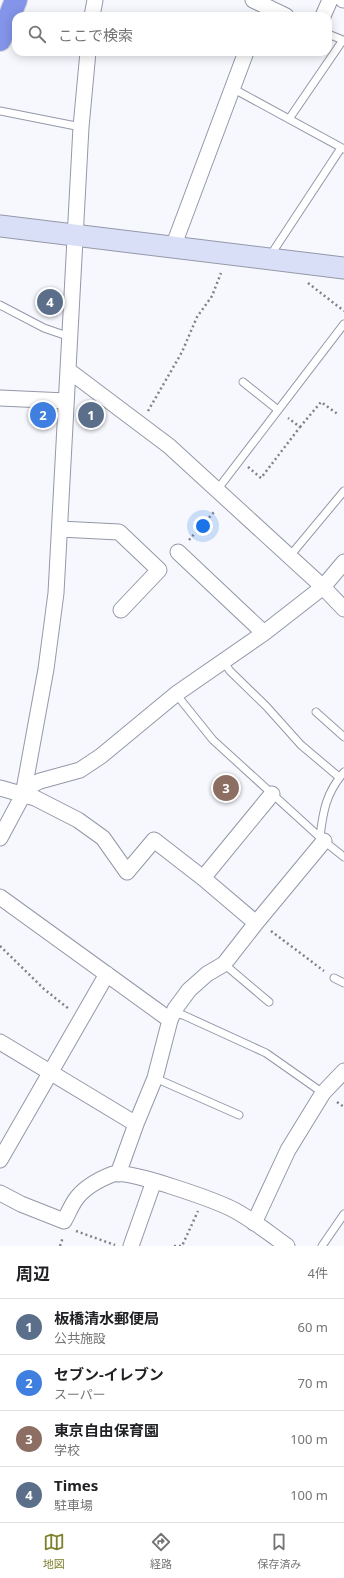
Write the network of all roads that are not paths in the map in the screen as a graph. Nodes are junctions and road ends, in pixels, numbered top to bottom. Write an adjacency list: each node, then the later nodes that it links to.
1 (4, 0): 6 (highway)
2 (16, 0): 11 (highway)
3 (95, 0): 7 (street)
4 (330, 0): 9 (street)
5 (259, 7): 8 (street)
6 (0, 9)
7 (93, 12)
8 (274, 12)
9 (325, 12)
10 (332, 36): 16 (lane)
11 (0, 40)
12 (88, 56): 17 (street)
13 (244, 56): 14 (street)
14 (232, 88): 16 (lane); 21 (street)
15 (0, 111): 17 (lane)
16 (289, 119): 18 (lane)
17 (81, 127): 20 (street)
18 (343, 148): 22 (lane)
19 (0, 226): 20 (street)
20 (76, 235): 21 (street); 26 (street)
21 (173, 247): 22 (street)
22 (268, 259): 23 (street)
23 (344, 268)
24 (0, 305): 26 (lane)
25 (344, 324): 31 (lane)
26 (70, 338): 27 (street)
27 (68, 370): 30 (street); 33 (street)
28 (243, 382): 31 (lane)
29 (0, 398): 30 (street)
30 (66, 401): 34 (street)
31 (278, 410): 33 (lane)
32 (344, 491): 36 (lane)
33 (222, 494): 36 (street)
34 (60, 529): 40 (street); 49 (street)
35 (178, 552): 41 (street)
36 (289, 557): 38 (street)
37 (344, 562): 38 (street)
38 (323, 587): 39 (street); 41 (street)
39 (344, 609)
40 (121, 610)
41 (264, 633): 42 (street)
42 (223, 661): 43 (street); 46 (lane)
43 (176, 694): 48 (lane); 49 (street)
44 (316, 712): 45 (lane)
45 (344, 736)
46 (341, 778): 51 (lane)
47 (0, 788): 49 (street)
48 (272, 794): 51 (lane); 53 (street)
49 (23, 795): 50 (street); 53 (street)
50 (0, 838)
51 (322, 839): 52 (lane); 55 (street)
52 (344, 857)
53 (203, 878): 55 (street)
54 (0, 897): 57 (street)
55 (257, 922): 56 (street)
56 (224, 964): 60 (lane); 61 (street)
57 (108, 974): 61 (street); 63 (street)
58 (334, 978): 59 (lane)
59 (344, 983)
60 (270, 1002)
61 (172, 1016): 65 (street); 66 (lane)
62 (0, 1042): 63 (street)
63 (51, 1071): 68 (street); 69 (street)
64 (344, 1071): 66 (street)
65 (155, 1078): 67 (lane); 68 (street)
66 (323, 1093): 74 (street)
67 (239, 1115)
68 (136, 1124): 70 (street)
69 (0, 1160)
70 (118, 1174): 71 (street); 72 (street)
71 (154, 1181): 74 (street); 75 (street)
72 (0, 1193)
73 (344, 1214): 77 (lane)
74 (254, 1223): 76 (street)
75 (131, 1246)
76 (287, 1246)
77 (322, 1246)

